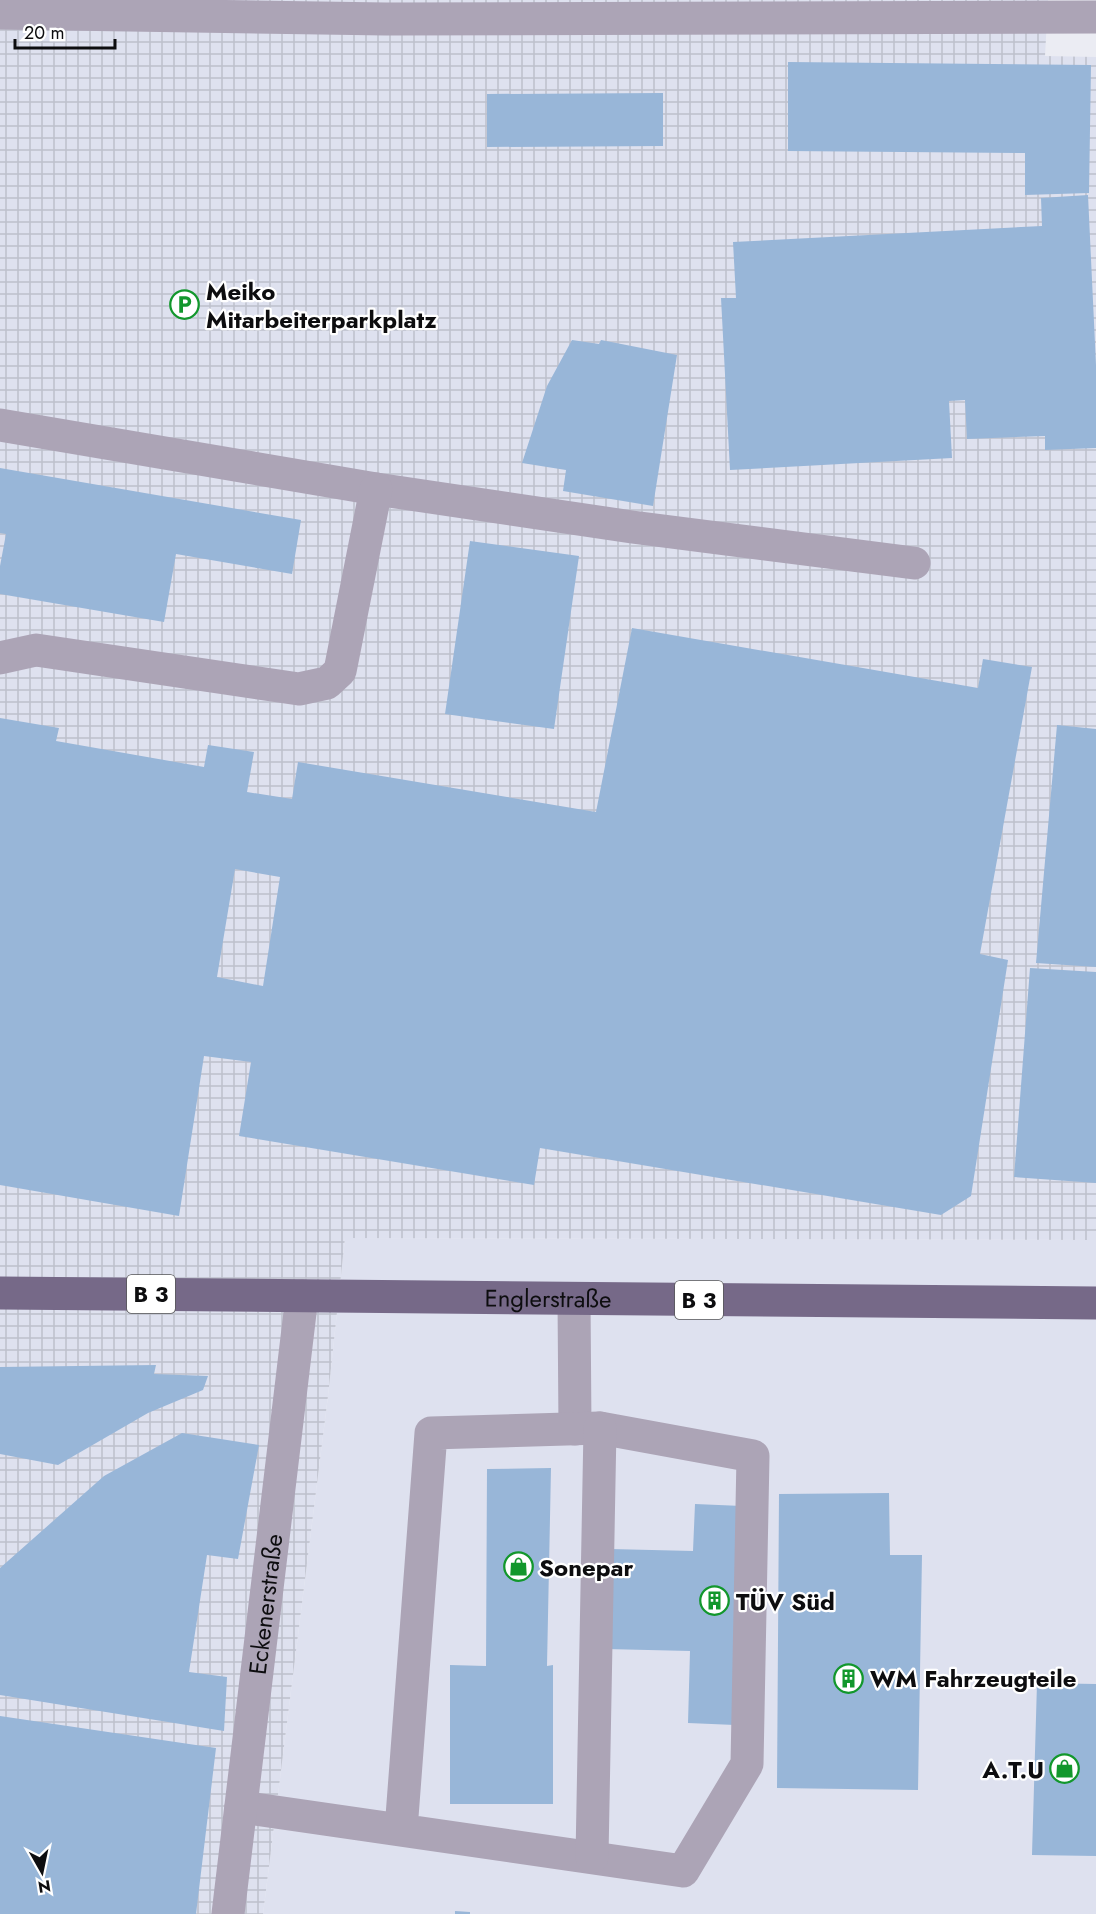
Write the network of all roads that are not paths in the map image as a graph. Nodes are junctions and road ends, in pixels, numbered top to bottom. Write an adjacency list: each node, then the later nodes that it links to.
1 (467, 9): 2 (street); 3 (street)
2 (1088, 11)
3 (0, 13)
4 (0, 425): 5 (street)
5 (376, 489): 6 (street); 7 (street)
6 (914, 563)
7 (0, 658)
8 (0, 1293): 9 (main road, Englerstraße / B 3)
9 (302, 1296): 10 (main road, Englerstraße / B 3); 13 (street, Eckenerstraße)
10 (574, 1299): 11 (main road, Englerstraße / B 3); 12 (street)
11 (1096, 1303)
12 (588, 1429): 14 (street); 15 (street); 15 (street)
13 (241, 1807): 14 (street); 16 (street, Eckenerstraße)
14 (401, 1830): 15 (street)
15 (592, 1857)
16 (228, 1914)

